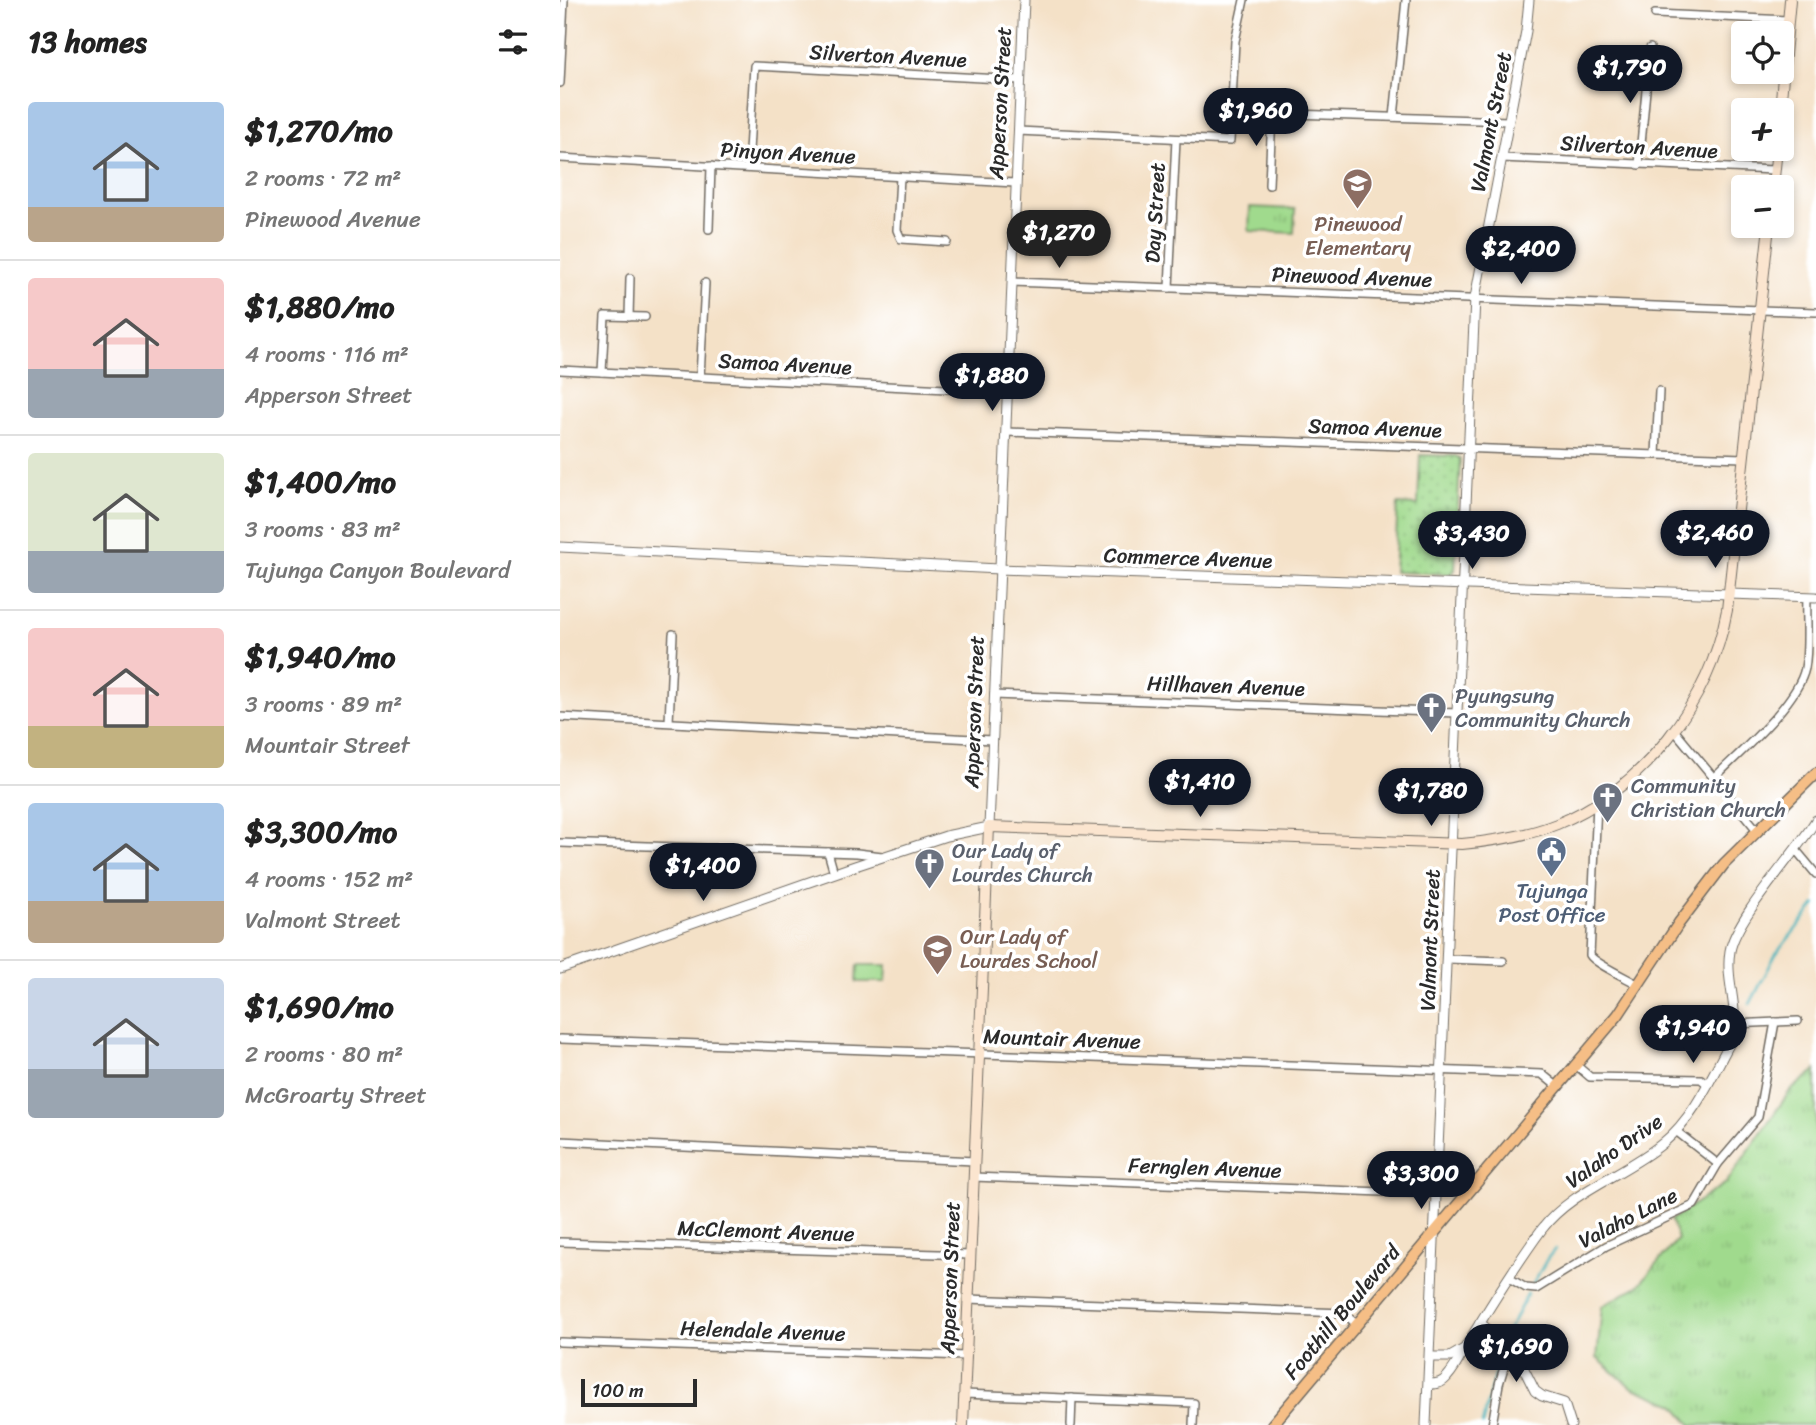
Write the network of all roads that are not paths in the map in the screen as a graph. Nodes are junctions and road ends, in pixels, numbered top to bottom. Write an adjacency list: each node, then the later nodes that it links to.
1 (564, 0): 10 (street)
2 (1024, 0): 11 (street, Apperson Street)
3 (1244, 0): 14 (street)
4 (1406, 0): 16 (street)
5 (1529, 0): 17 (street, Valmont Street)
6 (1790, 0): 8 (main road)
7 (1655, 14): 8 (street)
8 (1788, 20): 13 (main road)
9 (1650, 48): 23 (street)
10 (561, 60): 12 (street)
11 (1020, 80): 18 (street, Apperson Street); 25 (street, Silverton Avenue)
12 (560, 83)
13 (1781, 98)
14 (1232, 112): 15 (street); 19 (street)
15 (1272, 113): 16 (street); 30 (street)
16 (1394, 117): 17 (street)
17 (1509, 121): 21 (street, Valmont Street)
18 (1018, 131): 19 (street); 29 (street, Apperson Street)
19 (1176, 139): 37 (street, Day Street)
20 (560, 158): 24 (street, Pinyon Avenue)
21 (1502, 158): 23 (street, Silverton Avenue); 38 (street, Valmont Street)
22 (1775, 161): 26 (main road)
23 (1639, 165): 26 (street, Silverton Avenue)
24 (711, 166): 25 (street, Pinyon Avenue); 31 (street)
25 (748, 168): 28 (street, Pinyon Avenue)
26 (1774, 170): 27 (main road)
27 (1774, 175)
28 (900, 177): 29 (street, Pinyon Avenue); 33 (street)
29 (1015, 183): 35 (street, Apperson Street)
30 (1269, 185)
31 (709, 229)
32 (1768, 238): 39 (main road)
33 (947, 242)
34 (630, 278): 41 (street)
35 (1012, 282): 37 (street, Pinewood Avenue); 47 (street, Apperson Street)
36 (705, 284): 45 (street)
37 (1169, 288): 38 (street, Pinewood Avenue)
38 (1475, 298): 39 (street, Pinewood Avenue); 49 (street, Valmont Street)
39 (1760, 310): 40 (street, Pinewood Avenue); 51 (main road)
40 (1816, 312)
41 (629, 317): 42 (street); 44 (street)
42 (645, 317)
43 (560, 370): 44 (street, Samoa Avenue)
44 (602, 372): 45 (street, Samoa Avenue)
45 (700, 377): 47 (street, Samoa Avenue)
46 (1659, 391): 50 (street)
47 (1008, 392): 48 (street, Apperson Street)
48 (1006, 432): 49 (street, Samoa Avenue); 53 (street, Apperson Street)
49 (1468, 449): 50 (street, Samoa Avenue); 54 (street, Valmont Street)
50 (1656, 455): 51 (street, Samoa Avenue)
51 (1743, 458): 55 (main road)
52 (560, 547): 53 (street, Commerce Avenue)
53 (999, 569): 54 (street, Commerce Avenue); 58 (street, Apperson Street)
54 (1462, 585): 55 (street, Commerce Avenue); 59 (street, Valmont Street)
55 (1728, 594): 56 (street, Commerce Avenue); 62 (main road)
56 (1812, 597): 65 (street)
57 (673, 635): 61 (street)
58 (994, 695): 59 (street, Hillhaven Avenue); 63 (street, Apperson Street)
59 (1457, 713): 71 (street, Valmont Street)
60 (560, 717): 61 (street)
61 (669, 722): 63 (street)
62 (1674, 730): 65 (street); 66 (main road)
63 (992, 740): 68 (street, Apperson Street)
64 (1816, 773): 69 (main road, Foothill Boulevard)
65 (1714, 778): 69 (street)
66 (1597, 804): 71 (main road); 80 (street)
67 (1816, 820): 72 (street, Valaho Drive)
68 (989, 827): 71 (main road); 74 (street); 85 (main road, Apperson Street)
69 (1756, 830): 80 (main road, Foothill Boulevard)
70 (560, 843): 73 (street)
71 (1451, 844): 77 (street, Valmont Street)
72 (1796, 850): 76 (street); 83 (street, Valaho Drive)
73 (828, 852): 74 (street); 75 (street)
74 (886, 857): 75 (street)
75 (834, 873): 79 (street)
76 (1816, 874)
77 (1447, 958): 78 (street); 87 (street, Valmont Street)
78 (1503, 961)
79 (560, 969)
80 (1639, 985): 86 (main road, Foothill Boulevard)
81 (1798, 1021): 82 (street)
82 (1775, 1022): 83 (street); 93 (street, Valaho Lane)
83 (1734, 1024): 88 (street, Valaho Drive)
84 (560, 1040): 85 (street, Mountair Avenue)
85 (979, 1054): 87 (street, Mountair Avenue); 92 (main road, Apperson Street)
86 (1576, 1065): 88 (street); 89 (main road, Foothill Boulevard)
87 (1441, 1071): 89 (street, Mountair Avenue); 95 (street, Valmont Street)
88 (1707, 1084): 90 (street, Valaho Drive)
89 (1558, 1087): 96 (main road, Foothill Boulevard)
90 (1676, 1131): 93 (street); 99 (street, Valaho Drive)
91 (560, 1141): 92 (street)
92 (974, 1161): 94 (main road, Apperson Street)
93 (1718, 1164): 99 (street, Valaho Lane)
94 (973, 1177): 95 (street, Fernglen Avenue); 98 (main road, Apperson Street)
95 (1437, 1194): 96 (street, Valmont Street)
96 (1435, 1230): 102 (main road, Foothill Boulevard); 107 (street, Valmont Street)
97 (560, 1242): 98 (street, McClemont Avenue)
98 (970, 1255): 100 (main road, Apperson Street)
99 (1509, 1278): 101 (street, Valaho Drive)
100 (968, 1299): 102 (street); 106 (main road, Apperson Street)
101 (1480, 1323): 104 (street); 105 (street, Valaho Drive)
102 (1356, 1324): 114 (main road, Foothill Boulevard)
103 (560, 1342): 106 (street, Helendale Avenue)
104 (1510, 1348): 116 (street); 117 (street)
105 (1464, 1349): 107 (street); 108 (street, Valaho Drive)
106 (966, 1356): 109 (main road, Apperson Street)
107 (1430, 1357): 108 (street, Valmont Street)
108 (1429, 1384): 115 (street, Valmont Street)
109 (964, 1394): 110 (street); 111 (main road, Apperson Street)
110 (1072, 1398): 112 (street); 113 (street)
111 (963, 1425)
112 (1070, 1425)
113 (1193, 1425)
114 (1272, 1425)
115 (1426, 1425)
116 (1492, 1425)
117 (1571, 1425)

